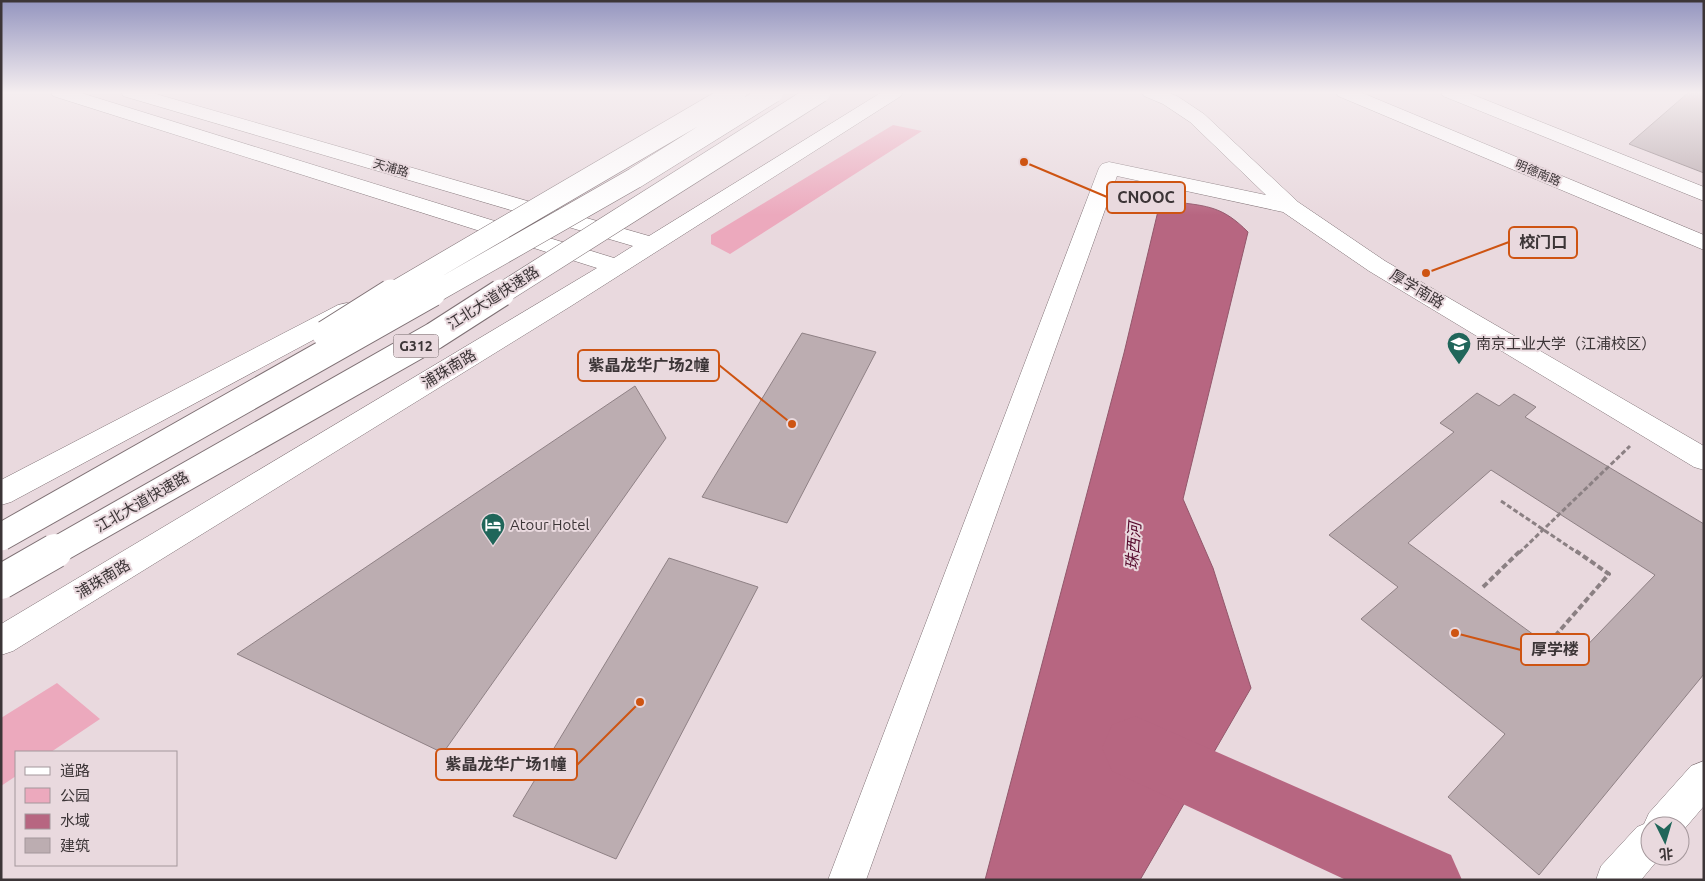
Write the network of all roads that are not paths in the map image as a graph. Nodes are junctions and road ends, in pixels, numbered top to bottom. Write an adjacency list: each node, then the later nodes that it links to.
1 (191, 133): 14 (main road)
2 (271, 133): 13 (main road, 天浦路)
3 (666, 133): 19 (main road, bridge)
4 (681, 133): 13 (main road)
5 (707, 133): 19 (main road, G312, bridge)
6 (755, 133): 22 (main road, 江北大道快速路 / G312, bridge)
7 (829, 133): 16 (main road, 浦珠南路)
8 (1213, 133): 12 (main road, 厚学南路)
9 (1443, 133): 15 (main road, 明德南路)
10 (1551, 133): 11 (main road)
11 (1704, 195)
12 (1290, 207): 18 (main road, 厚学南路); 27 (main road)
13 (536, 210): 14 (main road); 16 (main road, 天浦路)
14 (499, 230): 17 (main road); 20 (main road)
15 (1704, 243)
16 (652, 244): 17 (main road, 浦珠南路)
17 (616, 266): 23 (main road, 浦珠南路)
18 (1704, 459)
19 (106, 479): 21 (main road, G312, bridge)
20 (1, 494)
21 (1, 537)
22 (1, 582)
23 (1, 641)
24 (1704, 779): 25 (main road)
25 (1671, 816)
26 (1640, 851): 28 (main road)
27 (847, 880)
28 (1615, 880)

